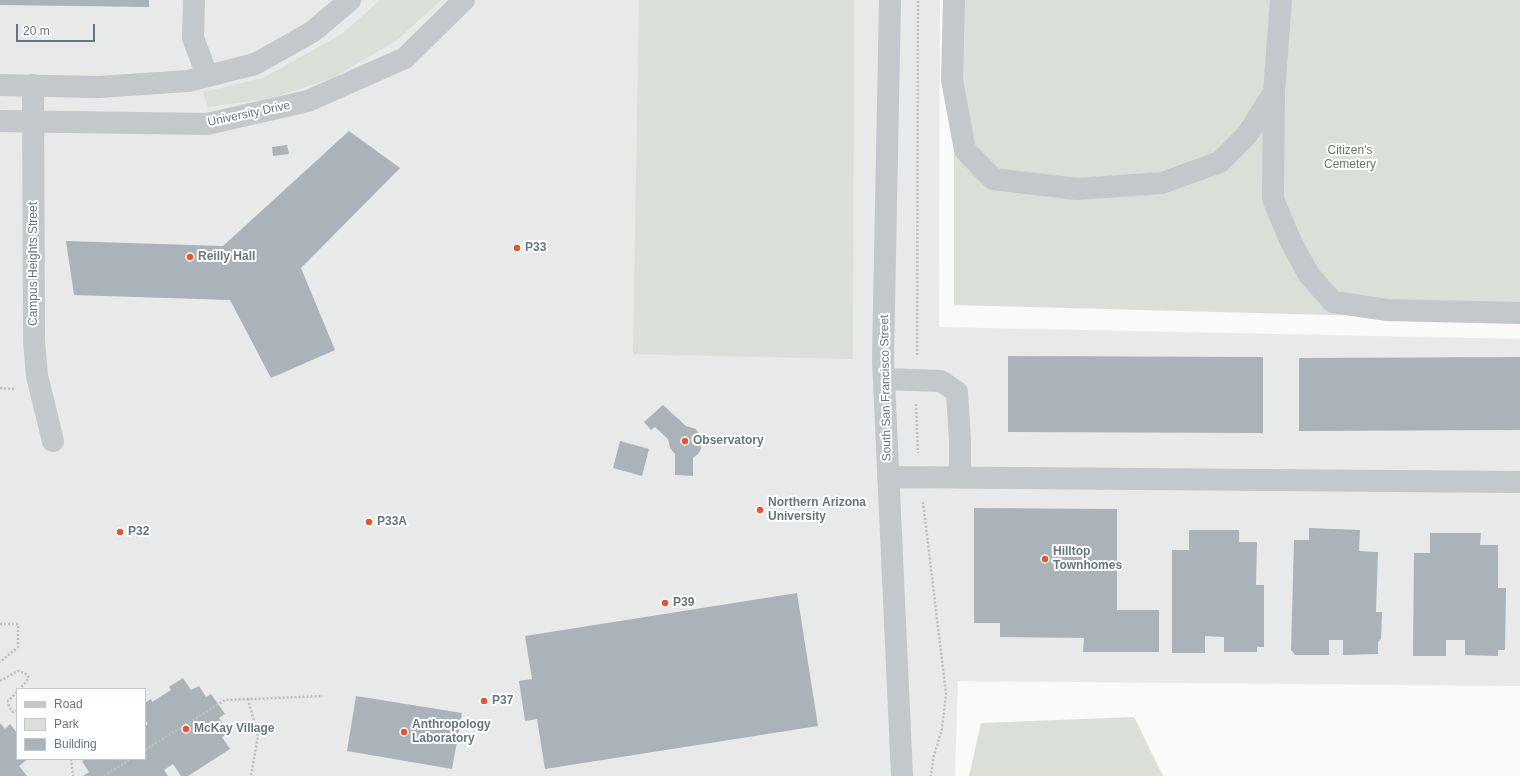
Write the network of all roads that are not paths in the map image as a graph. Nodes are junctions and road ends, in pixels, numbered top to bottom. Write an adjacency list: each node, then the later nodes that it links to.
1 (194, 0): 7 (street)
2 (464, 0): 12 (street, University Drive)
3 (890, 0): 14 (street, South San Francisco Street)
4 (954, 0): 10 (street)
5 (1281, 0): 10 (street)
6 (343, 2): 7 (street)
7 (207, 75): 9 (street)
8 (0, 85): 9 (street)
9 (33, 85): 12 (street, Campus Heights Street)
10 (1274, 92): 13 (street)
11 (0, 121): 12 (street, University Drive)
12 (33, 121): 15 (street, Campus Heights Street)
13 (1520, 313)
14 (884, 379): 16 (street, South San Francisco Street); 17 (street)
15 (53, 441)
16 (888, 477): 17 (street); 19 (street, South San Francisco Street)
17 (960, 478): 18 (street)
18 (1520, 482)
19 (902, 776)

